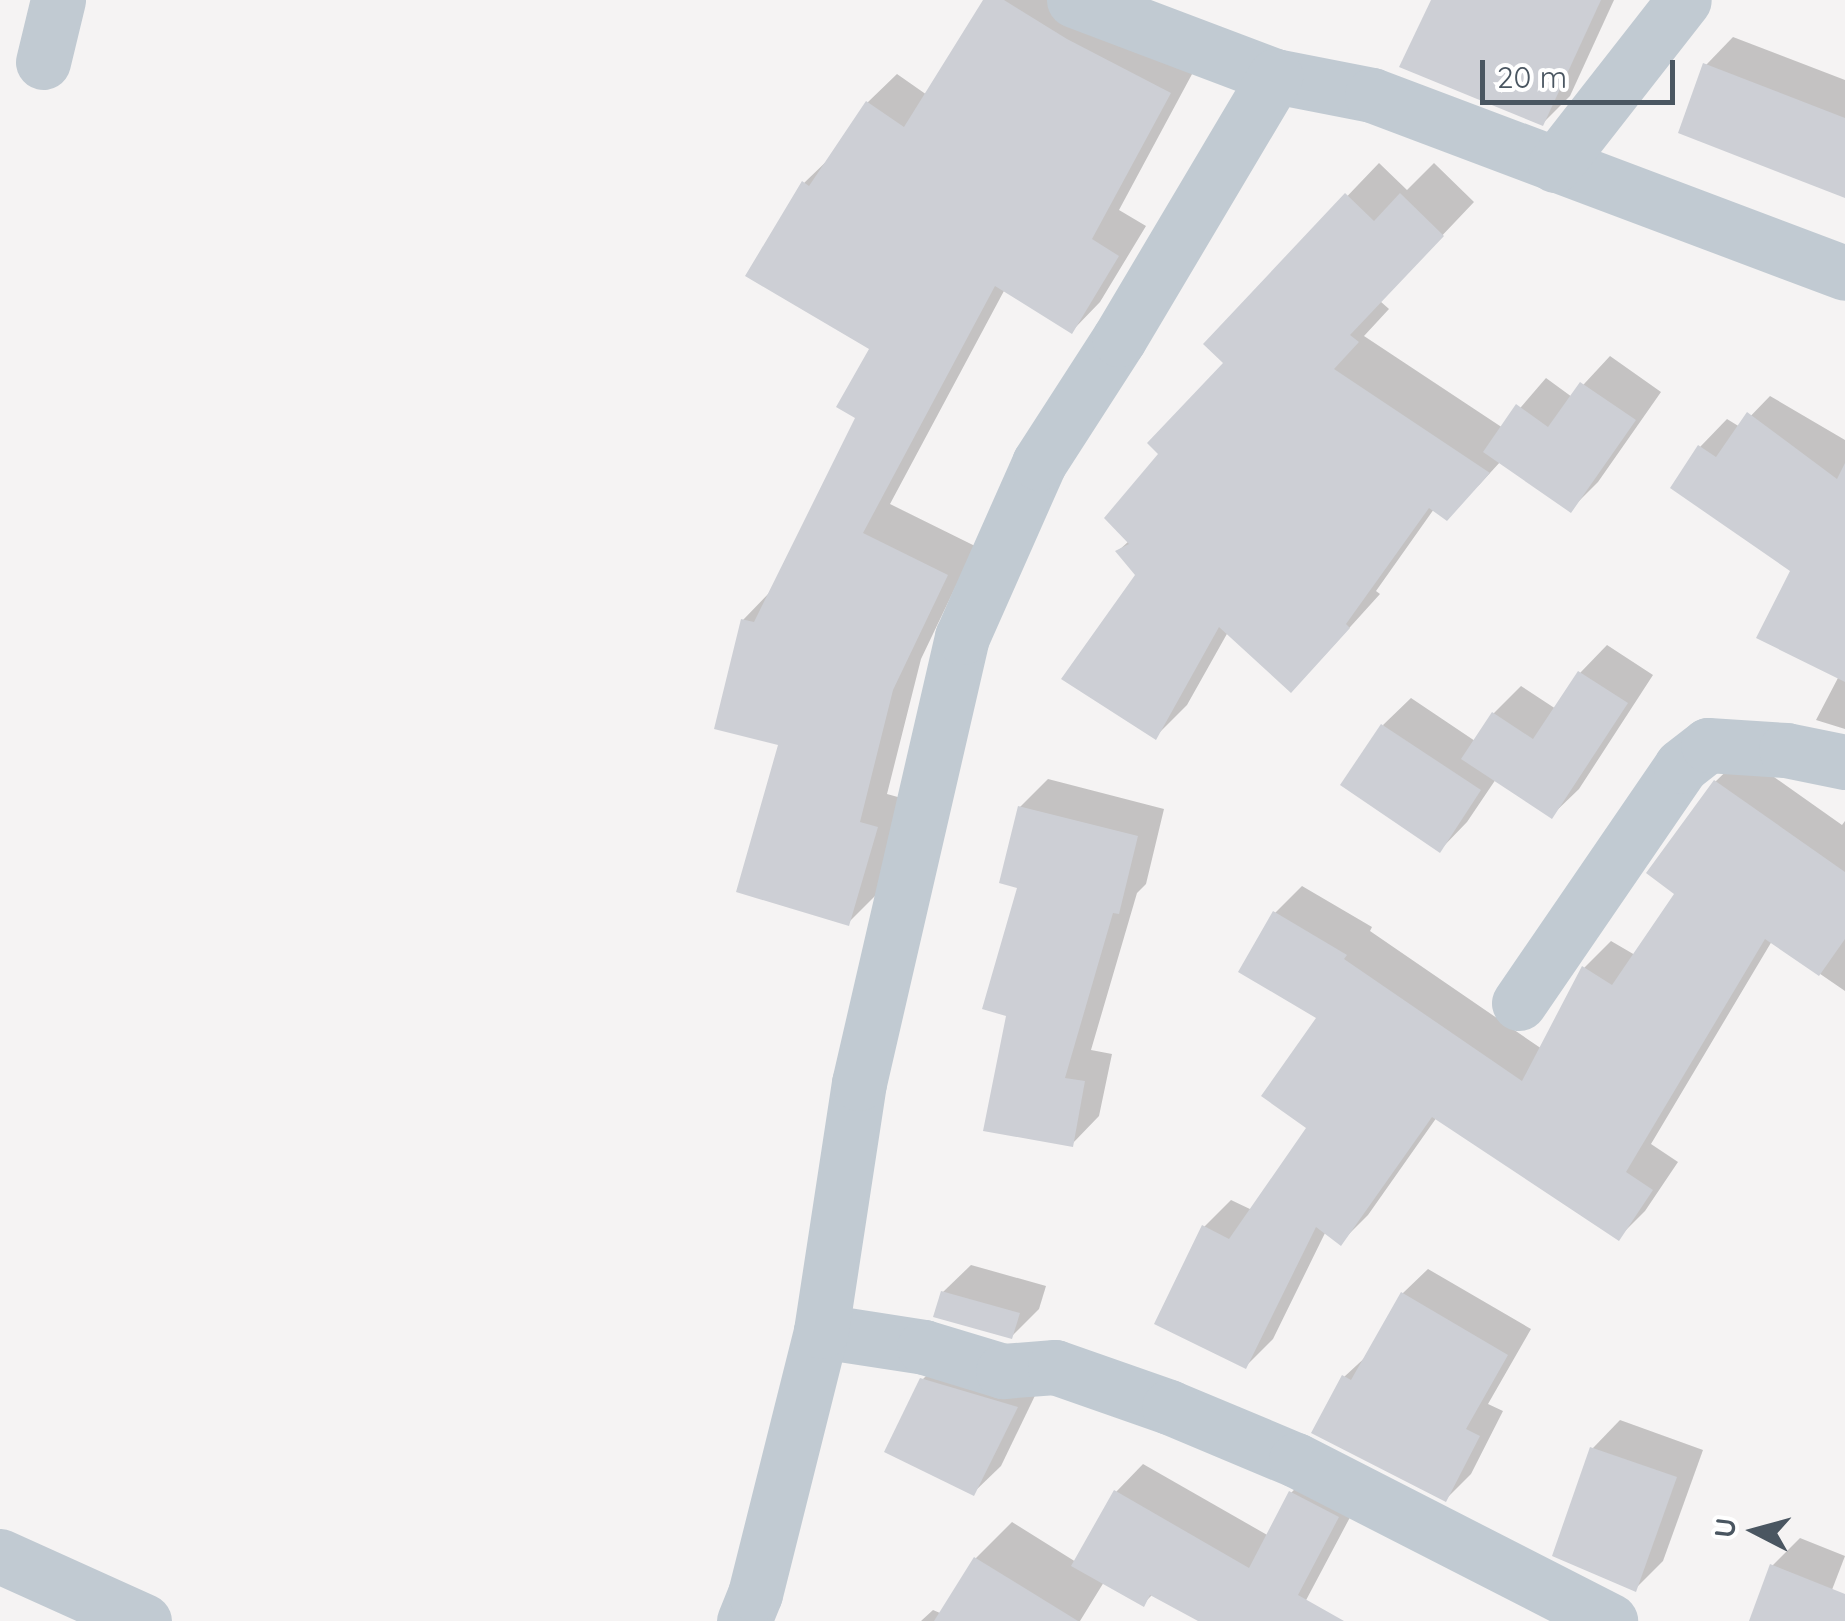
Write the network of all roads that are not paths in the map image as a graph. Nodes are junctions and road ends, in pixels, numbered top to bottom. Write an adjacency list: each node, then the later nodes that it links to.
1 (58, 0): 4 (street)
2 (1074, 0): 5 (street)
3 (1684, 0): 6 (street)
4 (43, 62)
5 (1275, 76): 6 (street); 10 (street)
6 (1556, 166): 7 (street)
7 (1845, 274)
8 (1845, 762): 9 (street)
9 (1519, 1003)
10 (821, 1331): 13 (street); 14 (street)
11 (0, 1556): 12 (street)
12 (144, 1621)
13 (744, 1621)
14 (1610, 1621)

